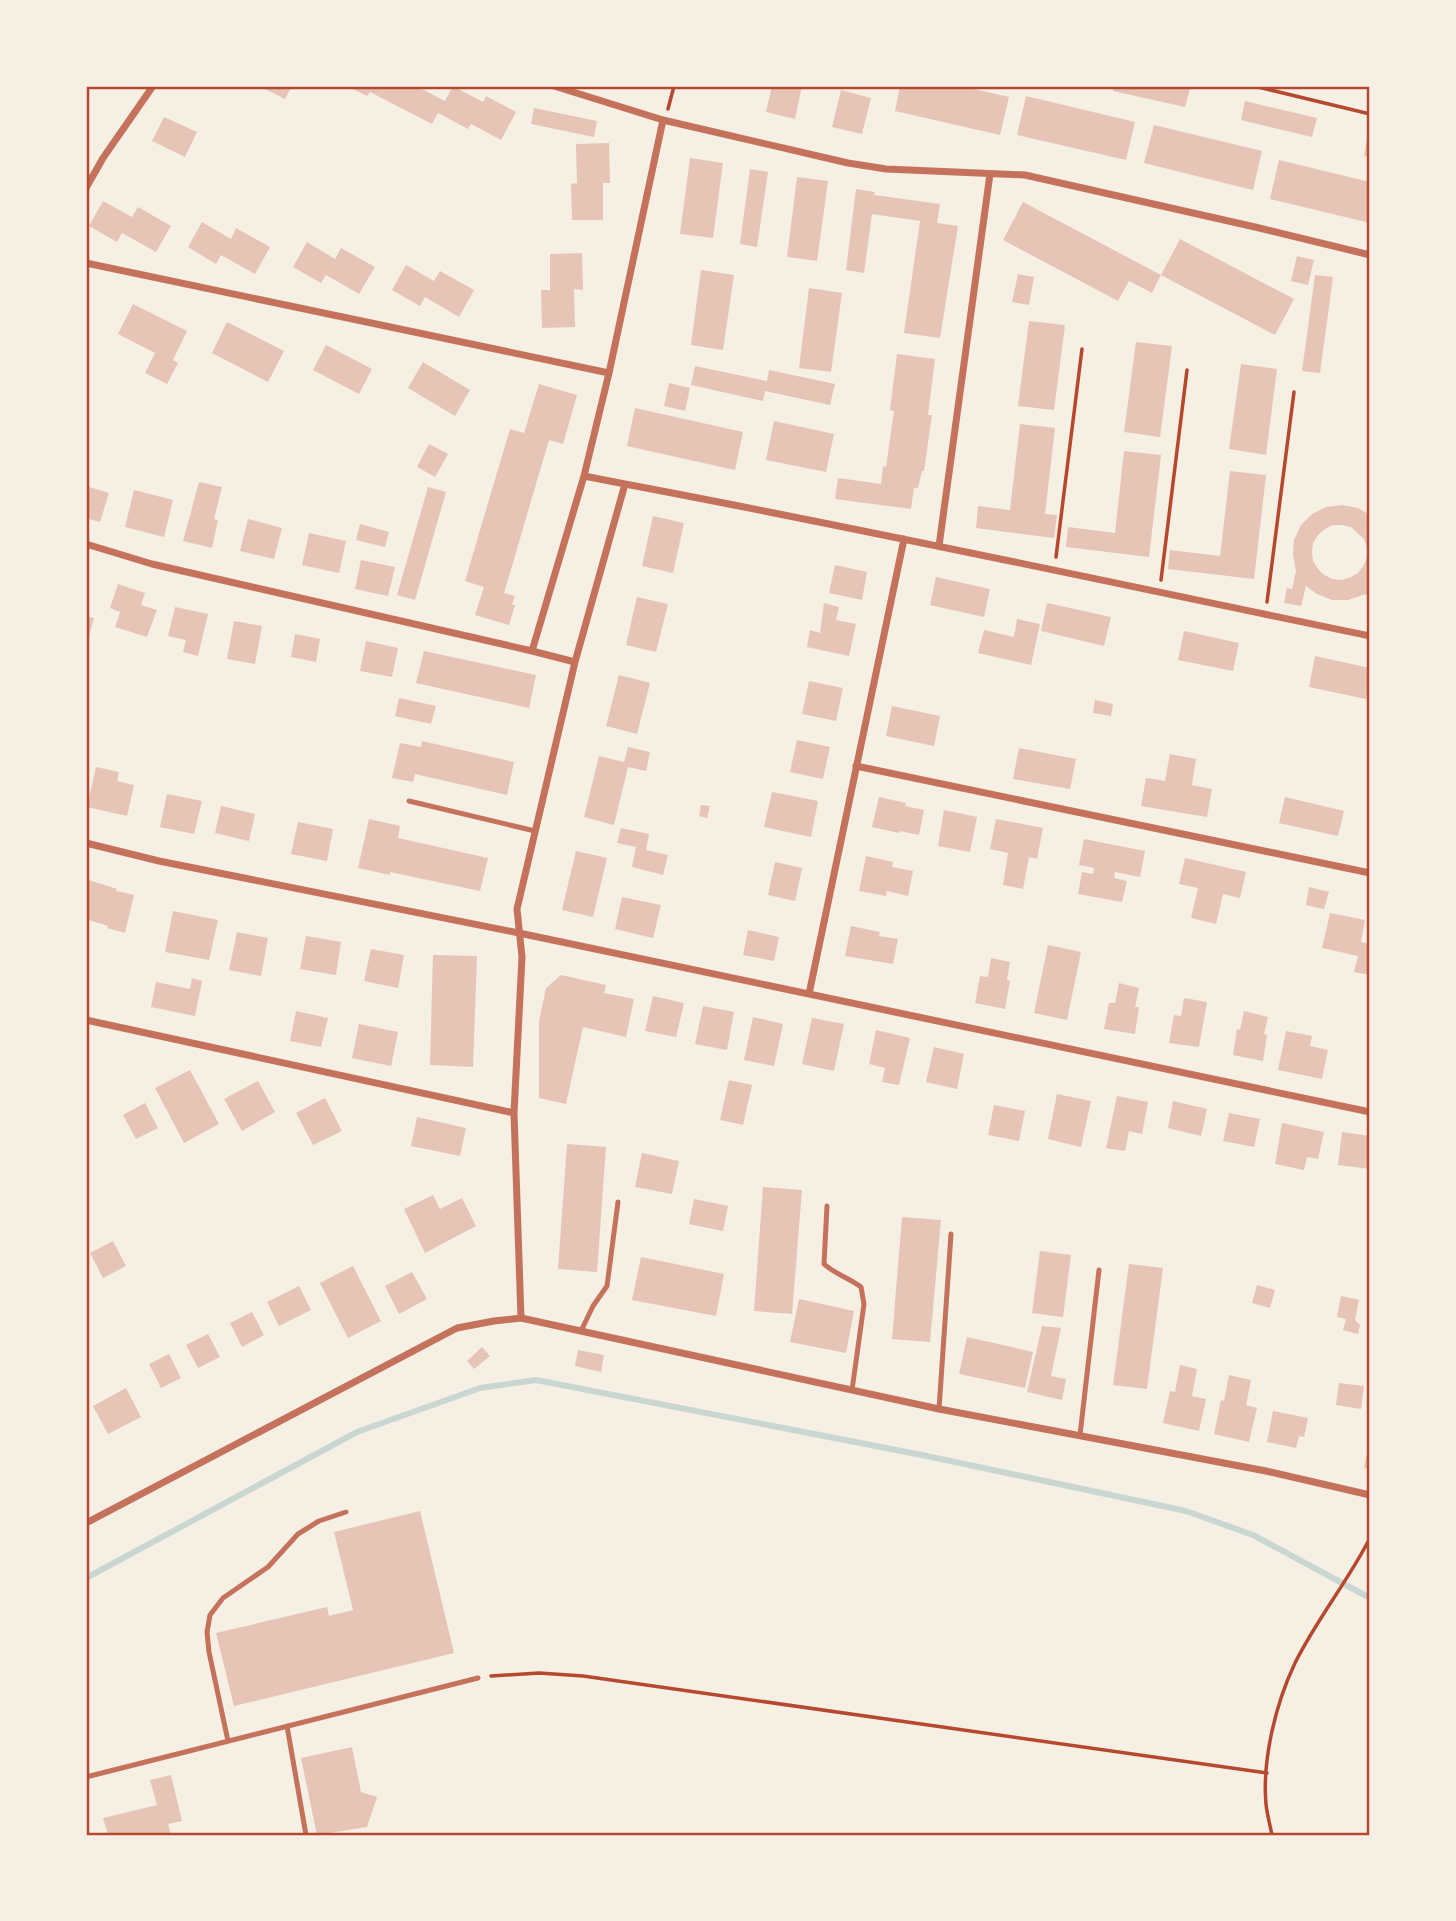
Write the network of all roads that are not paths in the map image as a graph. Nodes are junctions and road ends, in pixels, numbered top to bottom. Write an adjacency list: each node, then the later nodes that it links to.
1 (153, 86): 5 (street)
2 (554, 86): 3 (street)
3 (663, 120): 4 (street); 8 (street)
4 (990, 174): 6 (street); 13 (street)
5 (86, 188)
6 (1370, 255)
7 (86, 263): 8 (street)
8 (609, 373): 9 (street)
9 (584, 476): 10 (street); 15 (street)
10 (625, 484): 11 (street); 16 (street)
11 (904, 540): 13 (street); 17 (street)
12 (86, 544): 15 (street)
13 (939, 546): 14 (street)
14 (1370, 636)
15 (532, 651): 16 (street)
16 (575, 662): 19 (street)
17 (856, 766): 21 (street); 23 (street)
18 (409, 801): 19 (lane)
19 (535, 831): 22 (street)
20 (86, 843): 22 (street)
21 (1370, 873)
22 (519, 933): 23 (street); 26 (street)
23 (809, 994): 25 (street)
24 (86, 1020): 26 (street)
25 (1370, 1112)
26 (514, 1113): 31 (street)
27 (618, 1202): 32 (lane)
28 (827, 1206): 33 (lane)
29 (951, 1234): 34 (lane)
30 (1099, 1270): 35 (lane)
31 (521, 1318): 32 (street); 38 (street)
32 (582, 1331): 33 (street)
33 (852, 1390): 34 (street)
34 (939, 1409): 35 (street)
35 (1080, 1435): 36 (street)
36 (1370, 1495)
37 (346, 1512): 41 (lane)
38 (86, 1523)
39 (478, 1678): 40 (lane)
40 (287, 1726): 41 (lane); 43 (lane)
41 (228, 1741): 42 (lane)
42 (86, 1777)
43 (306, 1835)

